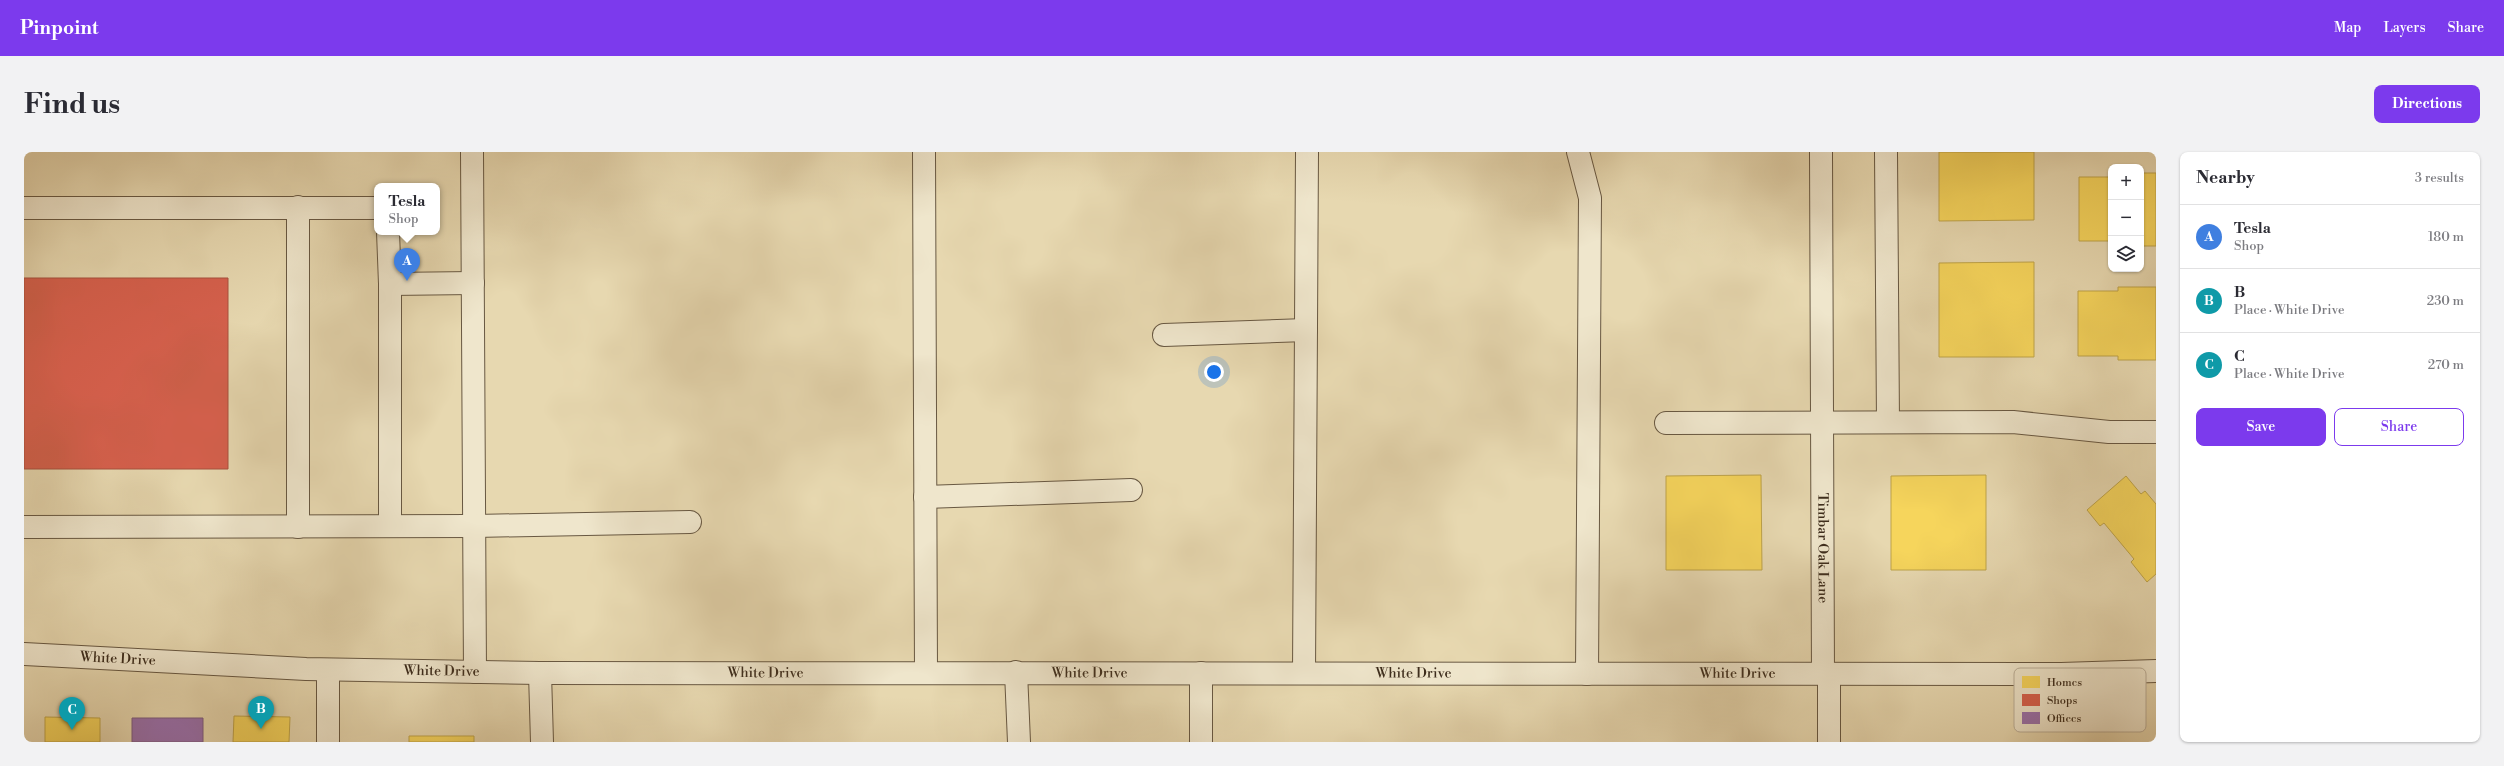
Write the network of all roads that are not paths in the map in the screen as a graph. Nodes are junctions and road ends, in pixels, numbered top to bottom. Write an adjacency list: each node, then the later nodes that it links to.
1 (472, 152): 11 (street)
2 (924, 152): 20 (street)
3 (1307, 152): 13 (street)
4 (1578, 152): 36 (street)
5 (1822, 152): 15 (street, Timbar Oak Lane)
6 (1886, 152): 16 (street)
7 (298, 207): 8 (street); 9 (street); 23 (street)
8 (24, 208)
9 (374, 208)
10 (388, 235): 12 (street)
11 (473, 283): 12 (street); 25 (street)
12 (390, 284): 24 (street)
13 (1306, 330): 14 (street); 35 (street)
14 (1164, 335)
15 (1822, 422): 16 (street); 17 (street); 37 (street, Timbar Oak Lane)
16 (1888, 422): 18 (street)
17 (1666, 423)
18 (2156, 432)
19 (1131, 490): 20 (street)
20 (925, 497): 31 (street)
21 (690, 522): 25 (street)
22 (24, 526): 23 (street)
23 (298, 526): 24 (street)
24 (390, 526): 25 (street)
25 (475, 526): 30 (street)
26 (24, 654): 27 (street, White Drive)
27 (328, 670): 30 (street, White Drive); 39 (street)
28 (2146, 671): 29 (street, White Drive)
29 (2156, 671)
30 (475, 672): 33 (street, White Drive)
31 (926, 672): 32 (street, White Drive); 33 (street, White Drive)
32 (1016, 672): 34 (street, White Drive); 41 (street)
33 (540, 673): 40 (street)
34 (1201, 673): 35 (street, White Drive); 42 (street)
35 (1304, 673): 36 (street, White Drive)
36 (1588, 674): 37 (street, White Drive)
37 (1826, 674): 38 (street, White Drive); 43 (street, Timbar Oak Lane)
38 (2014, 674)
39 (328, 742)
40 (542, 742)
41 (1019, 742)
42 (1201, 742)
43 (1829, 742)

